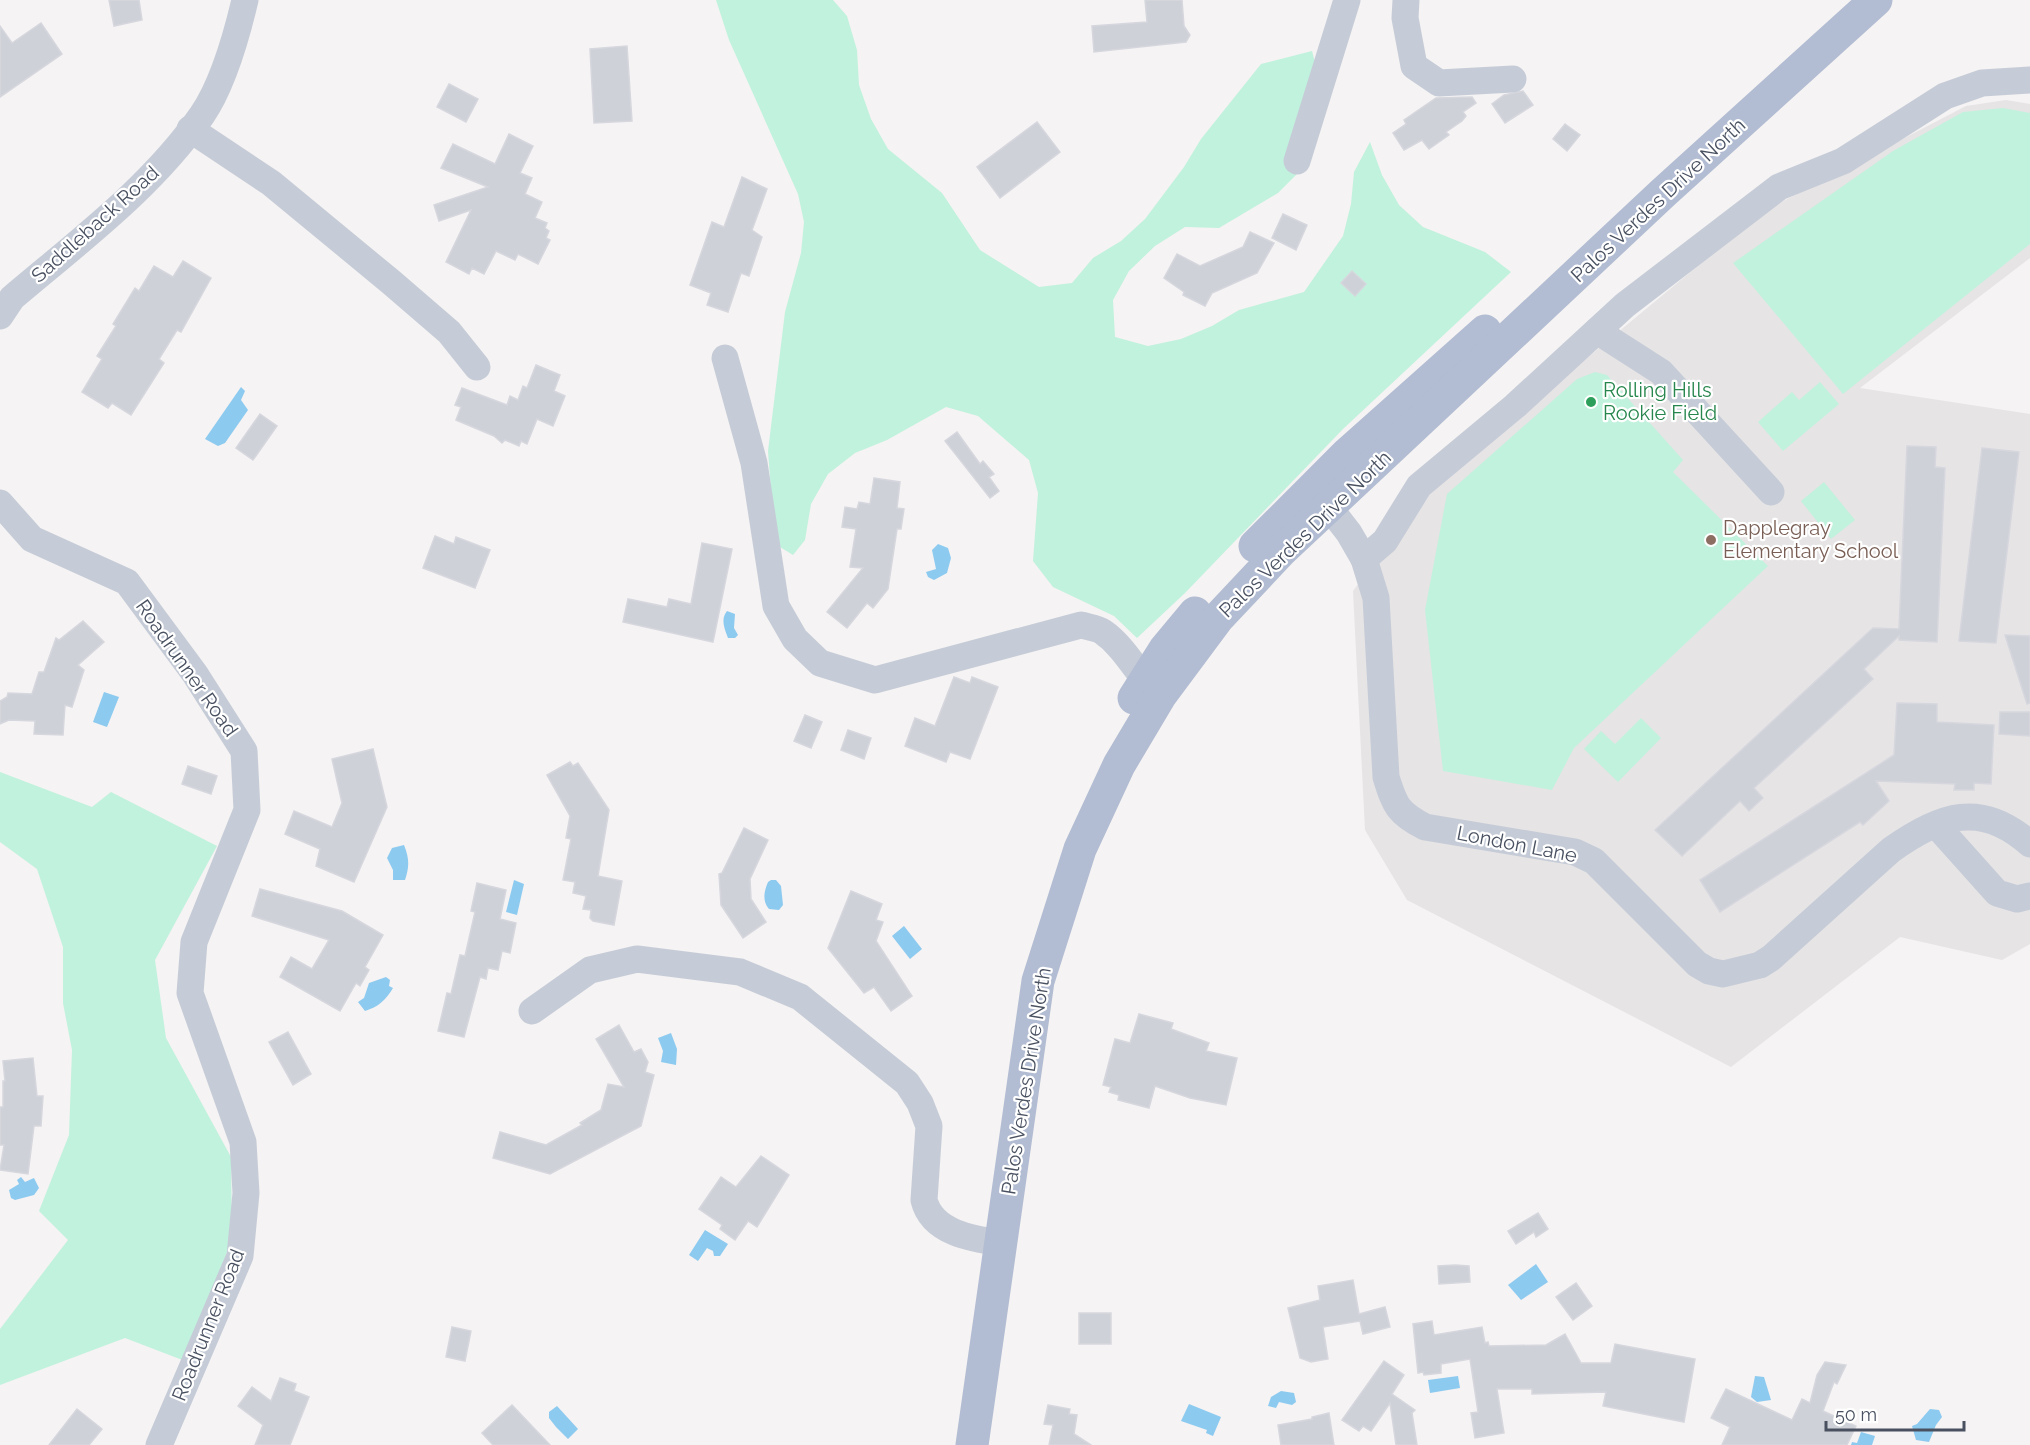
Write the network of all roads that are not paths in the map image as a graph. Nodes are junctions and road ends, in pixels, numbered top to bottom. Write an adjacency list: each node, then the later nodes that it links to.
1 (245, 0): 8 (street, Saddleback Road)
2 (1347, 0): 9 (street)
3 (1406, 0): 6 (street)
4 (1852, 0): 14 (main road, Palos Verdes Drive North)
5 (1876, 0): 17 (main road, Palos Verdes Drive North)
6 (1513, 79)
7 (2030, 80): 11 (street)
8 (190, 129): 10 (street, Saddleback Road); 13 (street)
9 (1297, 160)
10 (0, 316)
11 (1597, 331): 15 (street); 19 (street)
12 (725, 358): 20 (street)
13 (477, 367)
14 (1439, 373): 17 (main road); 18 (main road, Palos Verdes Drive North)
15 (1771, 492)
16 (0, 503): 26 (street, Roadrunner Road)
17 (1328, 506): 18 (main road); 19 (street, London Lane); 20 (main road, Palos Verdes Drive North)
18 (1260, 540): 20 (main road, Palos Verdes Drive North)
19 (1364, 559): 21 (street, London Lane)
20 (1151, 688): 25 (main road, Palos Verdes Drive North)
21 (1936, 826): 22 (street, London Lane); 23 (street)
22 (2030, 844)
23 (2030, 896)
24 (532, 1011): 25 (street)
25 (992, 1241): 27 (main road, Palos Verdes Drive North); 28 (main road, Palos Verdes Drive North)
26 (159, 1445)
27 (950, 1445)
28 (972, 1445)

